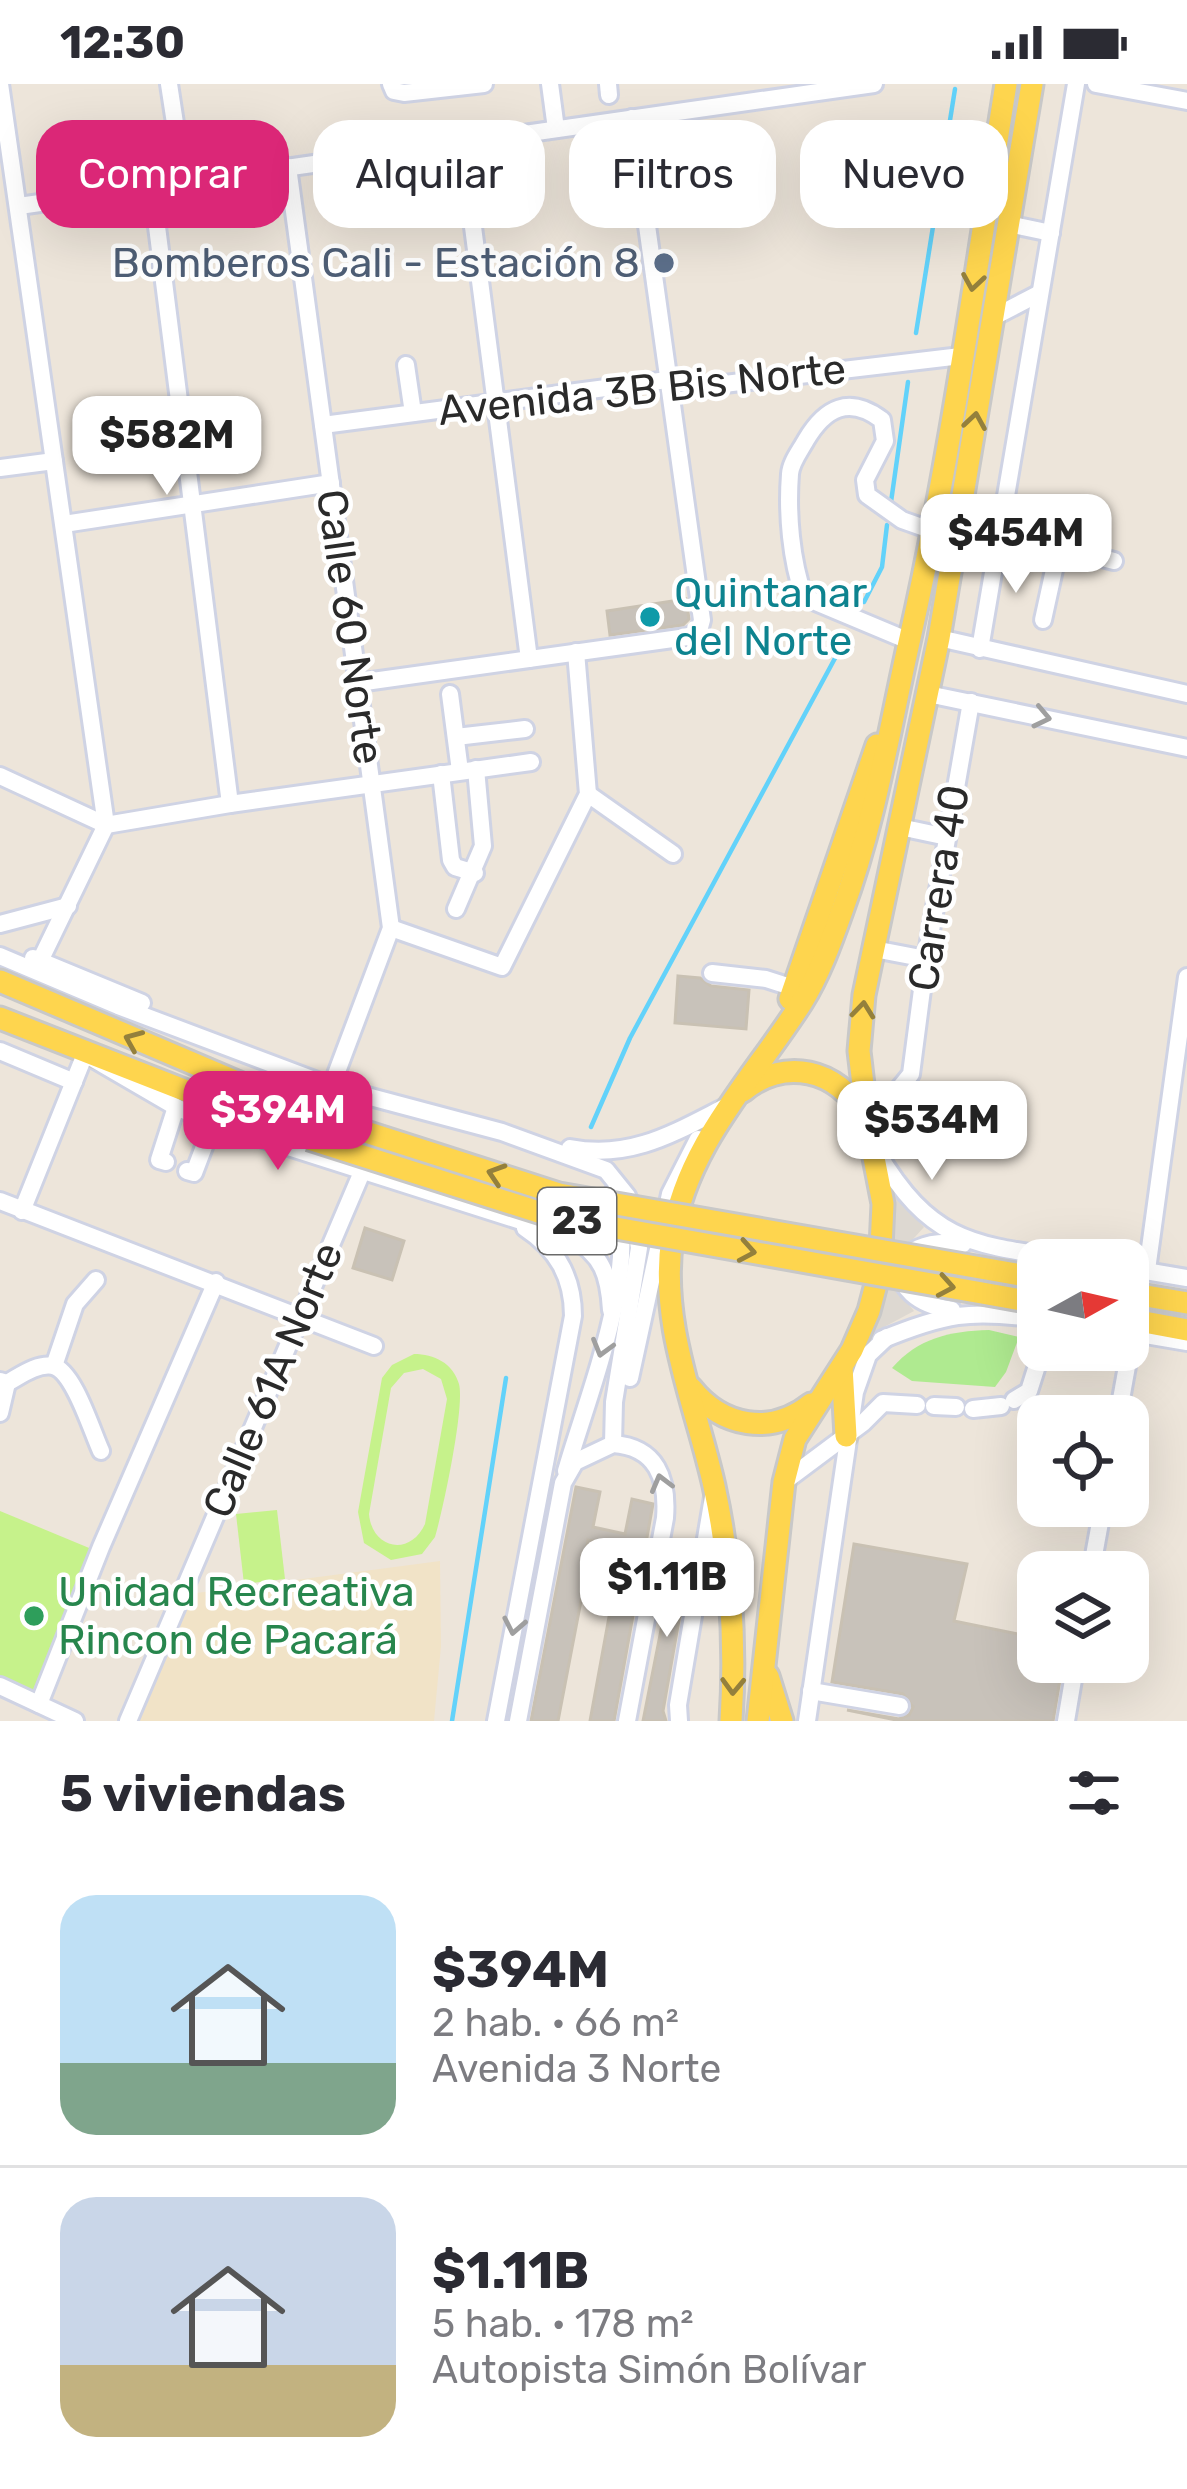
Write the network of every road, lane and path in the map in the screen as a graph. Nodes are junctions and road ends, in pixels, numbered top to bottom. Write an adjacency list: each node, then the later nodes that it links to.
1 (0, 84): 20 (street)
2 (169, 84): 15 (street)
3 (391, 84): 4 (street)
4 (484, 84)
5 (550, 84): 16 (street)
6 (874, 84): 11 (street)
7 (1032, 84): 21 (main road)
8 (1076, 84): 25 (street)
9 (1096, 84): 13 (street)
10 (1001, 85): 28 (main road, one-way to 28)
11 (792, 90): 12 (street)
12 (735, 93): 14 (street)
13 (1187, 101)
14 (632, 118): 16 (street); 30 (street)
15 (175, 120)
16 (556, 129): 17 (street)
17 (545, 131)
18 (289, 175): 33 (street, Calle 60 Norte)
19 (36, 204): 20 (street)
20 (19, 206): 34 (street)
21 (1008, 224): 25 (street)
22 (157, 228): 37 (street)
23 (474, 228): 31 (street)
24 (1007, 228): 27 (main road)
25 (1051, 233): 26 (street)
26 (1040, 293): 27 (street); 41 (street)
27 (992, 318): 39 (main road, one-way to 27)
28 (961, 356): 30 (street, Avenida 3B Bis Norte); 40 (main road)
29 (406, 365): 32 (street)
30 (667, 380): 31 (street, Avenida 3B Bis Norte); 48 (street)
31 (498, 402): 32 (street, Avenida 3B Bis Norte); 49 (street)
32 (413, 413): 33 (street, Avenida 3B Bis Norte)
33 (322, 425): 36 (street, Calle 60 Norte)
34 (54, 461): 35 (street); 38 (street)
35 (0, 468)
36 (331, 483): 37 (street); 50 (street, Calle 60 Norte)
37 (194, 505): 38 (street); 63 (street)
38 (64, 524): 64 (street)
39 (958, 527): 41 (street); 45 (main road)
40 (933, 531): 46 (main road); 46 (street)
41 (999, 534): 42 (street); 47 (street)
42 (1059, 547): 43 (street); 44 (street)
43 (1114, 561)
44 (1043, 620)
45 (939, 638): 47 (street); 52 (main road)
46 (909, 641): 81 (main road); 83 (main road)
47 (980, 649): 53 (street)
48 (576, 652): 49 (street); 62 (street)
49 (530, 659): 50 (street)
50 (358, 683): 61 (street, Calle 60 Norte)
51 (450, 694): 56 (street)
52 (928, 694): 54 (street); 65 (main road)
53 (1187, 694)
54 (971, 702): 57 (street, one-way to 57); 66 (street, Carrera 40)
55 (525, 729): 56 (street)
56 (455, 737): 59 (street)
57 (1187, 748)
58 (531, 762): 59 (street)
59 (459, 772): 61 (street); 68 (street); 68 (street)
60 (0, 776): 64 (street)
61 (371, 783): 63 (street); 72 (street, Calle 60 Norte)
62 (588, 794): 67 (street); 72 (street)
63 (230, 803): 64 (street)
64 (106, 825): 69 (street)
65 (900, 827): 66 (street); 74 (main road)
66 (947, 837): 76 (street, Carrera 40)
67 (674, 854)
68 (475, 873): 70 (street)
69 (68, 906): 71 (street); 77 (street)
70 (456, 909)
71 (0, 924)
72 (391, 928): 86 (street, Calle 60 Norte)
73 (0, 945): 77 (street)
74 (874, 949): 76 (street); 91 (main road, one-way to 74)
75 (0, 956): 93 (street)
76 (926, 959): 91 (street, Carrera 40)
77 (40, 961): 86 (street)
78 (712, 973): 81 (street)
79 (1187, 976): 99 (street)
80 (0, 981): 103 (main road, 23, one-way to 80, bridge)
81 (794, 988): 83 (main road)
82 (0, 1018): 85 (main road)
83 (772, 1045): 88 (main road)
84 (0, 1051): 87 (street)
85 (85, 1054): 87 (street); 89 (street); 108 (main road, 23, one-way to 108, bridge)
86 (335, 1077): 88 (street)
87 (74, 1082): 97 (street)
88 (732, 1104): 91 (main road); 124 (main road); 128 (street)
89 (176, 1108): 90 (street); 92 (street)
90 (213, 1123): 94 (street); 95 (street)
91 (869, 1134): 100 (street); 120 (main road)
92 (166, 1162)
93 (584, 1162): 110 (street); 128 (street)
94 (187, 1171)
95 (362, 1172): 98 (street); 113 (street, Calle 61A Norte)
96 (0, 1201): 97 (street)
97 (22, 1211): 106 (street)
98 (503, 1216): 110 (street); 141 (street, one-way to 141)
99 (1142, 1239)
100 (976, 1245): 101 (street); 111 (street)
101 (1017, 1251)
102 (1149, 1271): 104 (street)
103 (1017, 1274)
104 (1187, 1278)
105 (96, 1280): 121 (street)
106 (216, 1282): 113 (street); 137 (street)
107 (1149, 1298): 109 (main road)
108 (1017, 1299)
109 (1187, 1304)
110 (611, 1310): 131 (street, one-way to 131)
111 (969, 1312): 112 (street); 117 (street)
112 (1017, 1316)
113 (300, 1317): 119 (street); 140 (street, Calle 61A Norte)
114 (1149, 1329): 115 (main road)
115 (1187, 1330)
116 (1149, 1333): 118 (street)
117 (887, 1337): 120 (street); 127 (street)
118 (1187, 1342)
119 (374, 1346)
120 (847, 1359): 125 (main road); 127 (main road)
121 (54, 1366): 123 (street); 129 (street)
122 (1035, 1371): 127 (street)
123 (4, 1382): 126 (street)
124 (691, 1388): 125 (main road); 132 (main road)
125 (824, 1390): 130 (main road)
126 (0, 1413)
127 (846, 1436): 130 (street); 136 (street)
128 (613, 1444): 131 (street); 143 (street, one-way to 128)
129 (100, 1451)
130 (784, 1482): 133 (main road)
131 (563, 1483): 142 (street)
132 (714, 1486): 144 (street); 145 (main road, one-way to 145)
133 (765, 1666): 146 (main road); 147 (main road)
134 (1072, 1683): 149 (street)
135 (0, 1685): 137 (street)
136 (811, 1690): 138 (street); 148 (street)
137 (39, 1704): 139 (street)
138 (900, 1706)
139 (75, 1721)
140 (128, 1721)
141 (496, 1721)
142 (518, 1721)
143 (627, 1721)
144 (679, 1721)
145 (731, 1721)
146 (758, 1721)
147 (782, 1721)
148 (807, 1721)
149 (1066, 1721)

